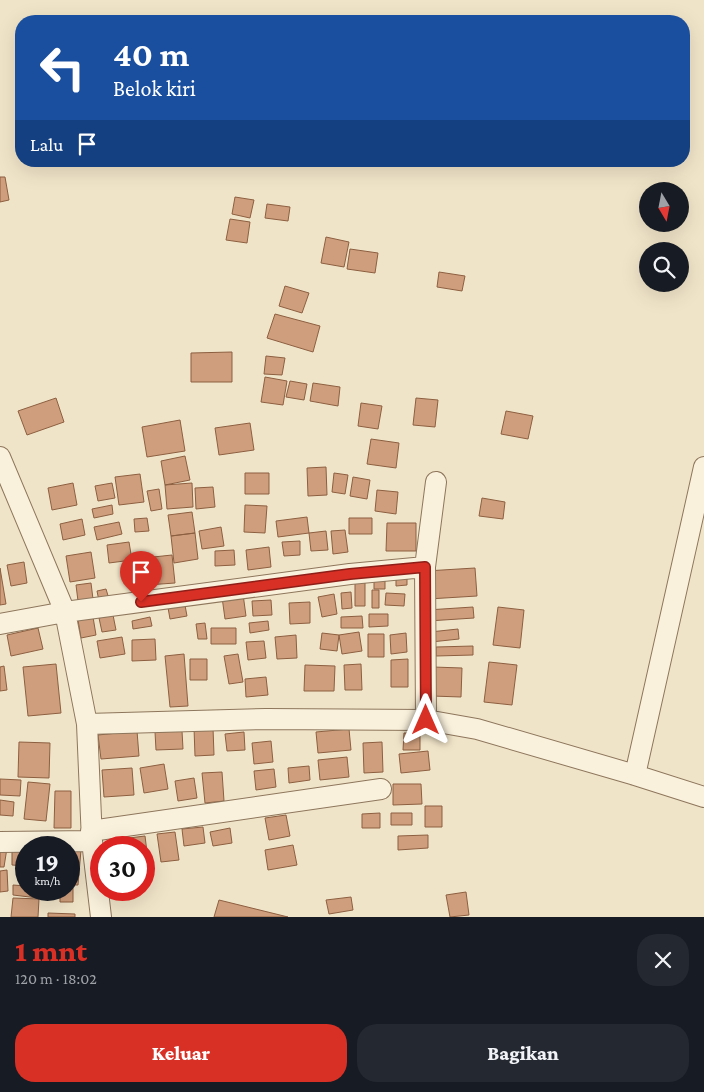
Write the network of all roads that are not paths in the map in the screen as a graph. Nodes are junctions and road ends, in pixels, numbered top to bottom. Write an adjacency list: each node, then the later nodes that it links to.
1 (0, 458): 5 (street)
2 (704, 466): 9 (street)
3 (436, 482): 4 (street)
4 (425, 567): 5 (street); 7 (street)
5 (65, 612): 6 (street); 8 (street)
6 (0, 624)
7 (426, 720): 8 (street); 9 (street)
8 (87, 724): 13 (street)
9 (634, 775): 11 (street)
10 (381, 789): 13 (street)
11 (704, 797)
12 (90, 836): 14 (street)
13 (91, 836)
14 (0, 842)
15 (99, 901): 16 (street)
16 (101, 917)

